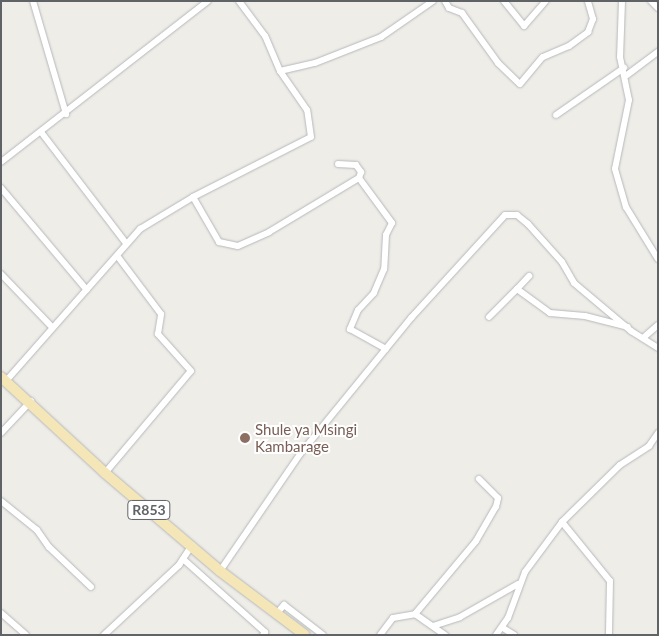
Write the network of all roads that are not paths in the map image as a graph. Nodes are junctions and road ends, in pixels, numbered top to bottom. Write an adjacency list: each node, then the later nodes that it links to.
1 (33, 1): 15 (street)
2 (208, 1): 15 (street)
3 (239, 1): 13 (street)
4 (433, 1): 13 (street)
5 (445, 1): 8 (street)
6 (504, 1): 7 (street)
7 (546, 1)
8 (588, 1)
9 (622, 1): 14 (street)
10 (651, 1): 11 (street)
11 (658, 8)
12 (658, 52): 14 (street)
13 (280, 71): 22 (street)
14 (626, 72): 16 (street); 25 (street)
15 (66, 114): 17 (street)
16 (556, 115)
17 (41, 132): 18 (street); 23 (street)
18 (1, 162)
19 (338, 164): 20 (street)
20 (359, 178): 22 (street); 36 (street)
21 (1, 188): 28 (street)
22 (193, 197): 23 (street)
23 (125, 242): 24 (street)
24 (118, 257): 28 (street); 41 (street)
25 (658, 259)
26 (1, 274): 32 (street)
27 (529, 276): 29 (street)
28 (88, 290): 32 (street)
29 (517, 290): 30 (street); 33 (street)
30 (489, 318)
31 (658, 325): 34 (street)
32 (52, 327): 37 (street)
33 (628, 327): 34 (street); 36 (street)
34 (643, 338): 35 (street)
35 (658, 348)
36 (386, 349): 47 (street)
37 (4, 379): 38 (main road, R853)
38 (31, 402): 39 (street); 41 (main road, R853)
39 (1, 433)
40 (658, 434): 44 (street)
41 (105, 473): 45 (main road, R853)
42 (479, 479): 52 (street)
43 (1, 501): 49 (street)
44 (562, 522): 48 (street); 64 (street)
45 (192, 545): 46 (street); 47 (main road, R853)
46 (183, 559): 57 (street); 58 (street)
47 (220, 571): 51 (main road, R853)
48 (518, 584): 53 (street); 54 (street)
49 (91, 587)
50 (1, 613): 56 (street)
51 (277, 613): 55 (main road, R853); 59 (street)
52 (415, 614): 53 (street); 60 (street)
53 (433, 626): 61 (street)
54 (503, 628): 62 (street); 63 (street)
55 (303, 634)
56 (26, 635)
57 (104, 635)
58 (263, 635)
59 (323, 635)
60 (380, 635)
61 (445, 635)
62 (496, 635)
63 (514, 635)
64 (609, 635)

